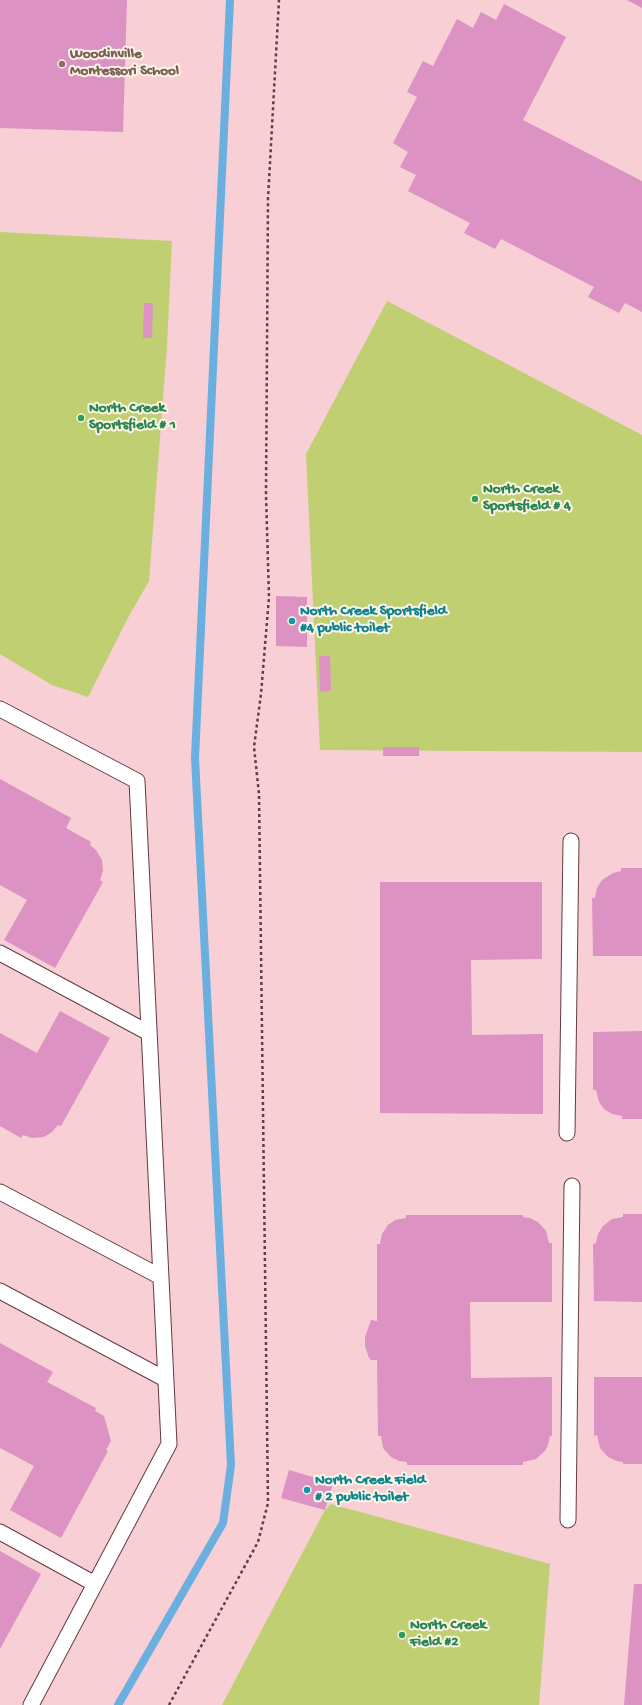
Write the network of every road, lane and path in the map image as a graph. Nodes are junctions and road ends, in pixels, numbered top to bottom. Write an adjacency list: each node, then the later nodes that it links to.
1 (279, 0): 16 (path)
2 (0, 709): 5 (lane)
3 (570, 841): 6 (lane)
4 (0, 953): 5 (lane)
5 (149, 1033): 9 (lane)
6 (567, 1133)
7 (572, 1186): 12 (lane)
8 (0, 1192): 9 (lane)
9 (161, 1277): 11 (lane)
10 (0, 1291): 11 (lane)
11 (165, 1379): 14 (lane)
12 (568, 1520)
13 (0, 1532): 14 (lane)
14 (95, 1584): 15 (lane)
15 (30, 1705)
16 (169, 1705)

